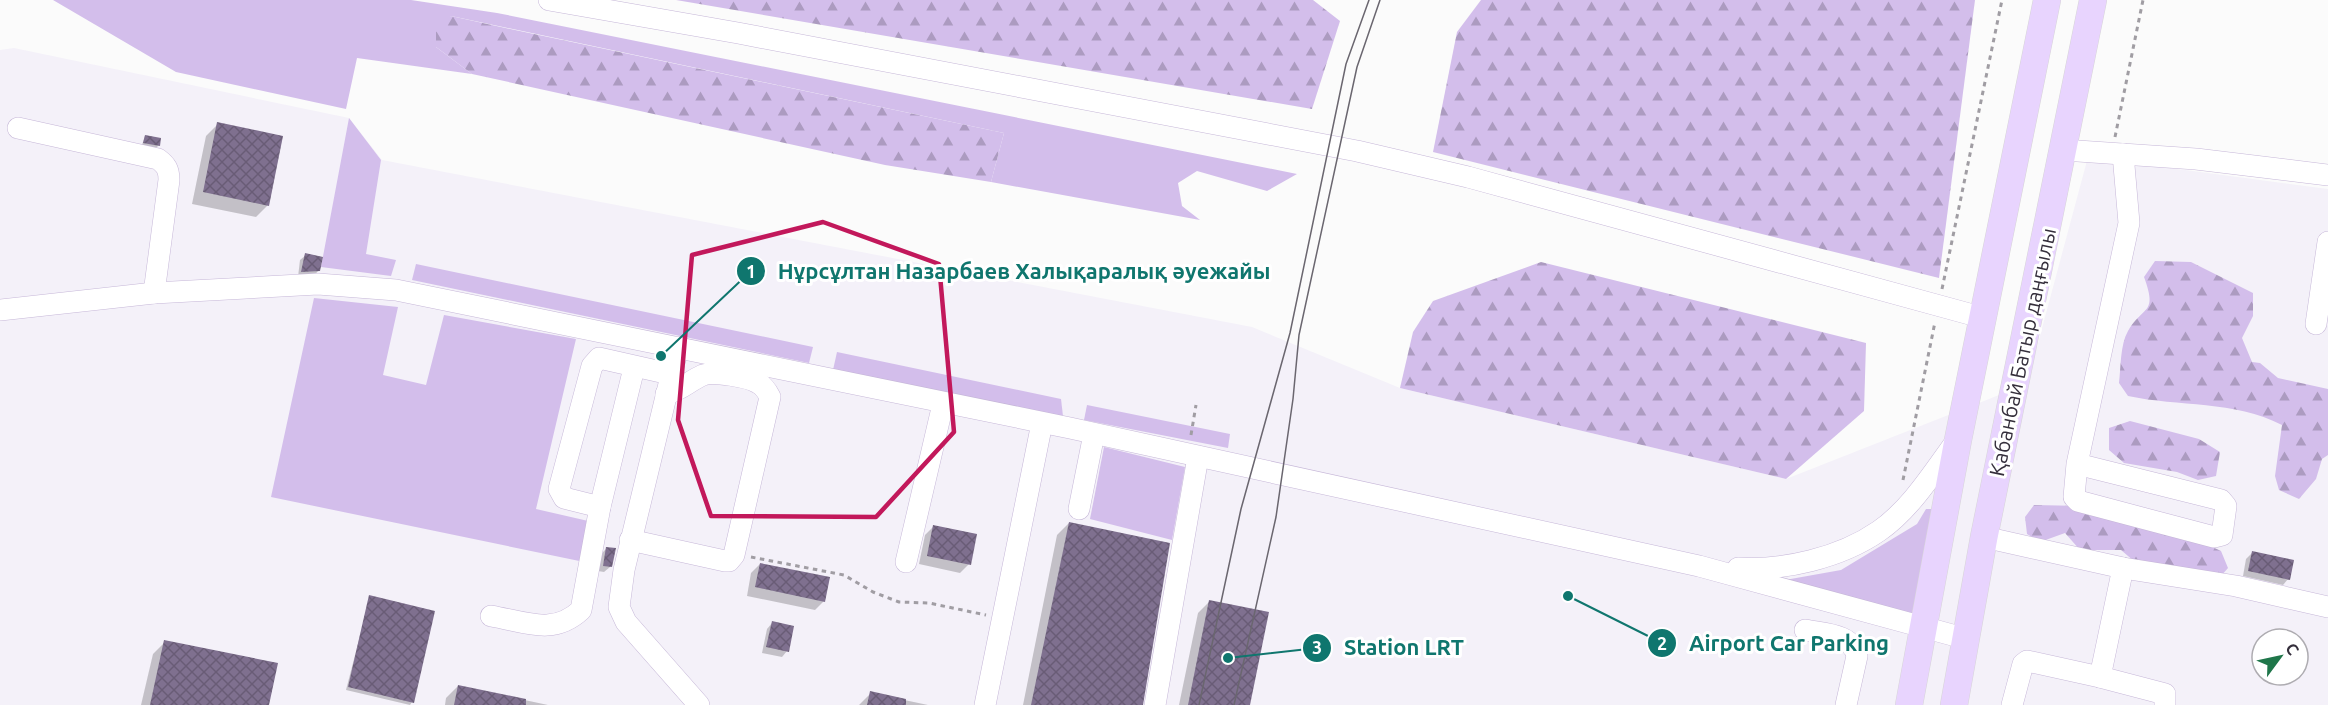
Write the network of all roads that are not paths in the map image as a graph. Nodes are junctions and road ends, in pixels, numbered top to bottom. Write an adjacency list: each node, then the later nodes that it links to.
1 (549, 0): 11 (street)
2 (2047, 0): 11 (main road, Қабанбай Батыр даңғылы)
3 (2093, 0): 5 (main road, Қабанбай Батыр даңғылы)
4 (18, 128): 9 (street)
5 (2063, 150): 6 (street); 24 (main road, Қабанбай Батыр даңғылы)
6 (2117, 153): 7 (street); 21 (street)
7 (2328, 175)
8 (2328, 242): 12 (street)
9 (154, 293): 10 (street); 13 (street)
10 (0, 310)
11 (1984, 318): 19 (main road, Қабанбай Батыр даңғылы)
12 (2316, 324)
13 (678, 347): 15 (street); 16 (street)
14 (634, 368): 15 (street); 22 (street); 22 (street)
15 (668, 384): 25 (street); 25 (street)
16 (943, 404): 17 (street); 26 (street)
17 (1042, 423): 18 (street); 36 (street)
18 (1094, 434): 20 (street); 23 (street)
19 (1958, 440): 27 (street); 31 (main road, Қабанбай Батыр даңғылы)
20 (1193, 456): 27 (street); 37 (street)
21 (2077, 464): 21 (street)
22 (600, 507): 30 (street)
23 (1079, 509)
24 (1984, 537): 28 (street); 33 (main road, Қабанбай Батыр даңғылы)
25 (630, 540): 35 (street)
26 (906, 562)
27 (1699, 566): 31 (street)
28 (2123, 568): 29 (street); 34 (street)
29 (2328, 607)
30 (491, 616)
31 (1922, 628): 33 (street); 39 (main road, Қабанбай Батыр даңғылы)
32 (1805, 630): 38 (street)
33 (1967, 639): 40 (main road, Қабанбай Батыр даңғылы)
34 (2100, 677): 41 (street); 42 (street)
35 (699, 705)
36 (985, 705)
37 (1155, 705)
38 (1846, 705)
39 (1909, 705)
40 (1954, 705)
41 (2012, 705)
42 (2165, 705)

